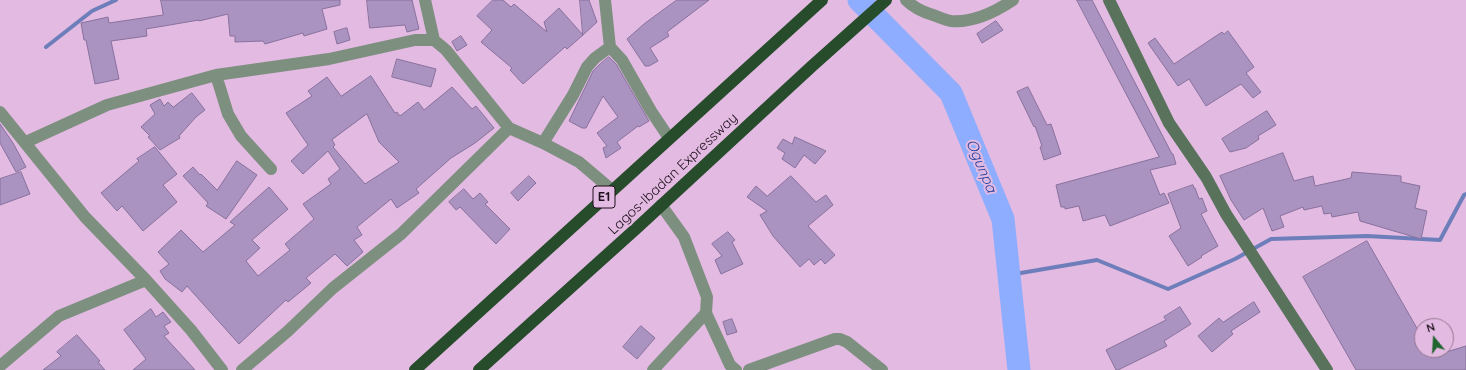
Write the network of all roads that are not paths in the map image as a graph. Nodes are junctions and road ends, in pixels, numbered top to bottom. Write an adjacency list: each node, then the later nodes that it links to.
1 (425, 0): 8 (street)
2 (605, 0): 9 (street)
3 (822, 0): 13 (highway, Lagos-Ibadan Expressway / E1)
4 (886, 0): 18 (highway, Lagos-Ibadan Expressway)
5 (906, 0): 6 (street)
6 (1013, 0)
7 (1110, 0): 30 (street)
8 (434, 40): 10 (street); 12 (street)
9 (610, 47): 13 (street); 15 (street)
10 (216, 75): 14 (street); 16 (street)
11 (0, 112): 14 (street)
12 (509, 128): 15 (street); 23 (street)
13 (669, 138): 17 (highway, Lagos-Ibadan Expressway / E1)
14 (26, 142): 19 (street)
15 (543, 143): 17 (street)
16 (271, 169)
17 (612, 190): 24 (highway, Lagos-Ibadan Expressway / E1)
18 (661, 205): 20 (street); 25 (highway, Lagos-Ibadan Expressway)
19 (146, 280): 21 (street); 22 (street)
20 (706, 313): 26 (street); 27 (street)
21 (0, 366)
22 (222, 370)
23 (242, 370)
24 (415, 370)
25 (479, 370)
26 (653, 370)
27 (736, 370)
28 (749, 370): 29 (street)
29 (882, 370)
30 (1327, 370)

